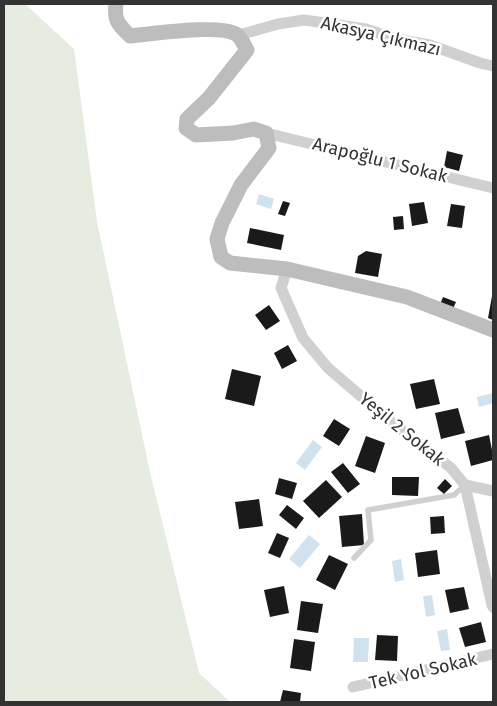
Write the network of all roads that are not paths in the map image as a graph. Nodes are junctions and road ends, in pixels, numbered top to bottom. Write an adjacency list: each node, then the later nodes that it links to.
1 (116, 4): 2 (street)
2 (239, 35): 3 (street, Akasya Çıkmazı); 4 (street)
3 (493, 66)
4 (266, 132): 5 (street, Arapoğlu 1 Sokak); 6 (street)
5 (493, 188)
6 (287, 269): 7 (street); 8 (street, Yeşil 2 Sokak)
7 (493, 330)
8 (465, 486): 9 (street); 10 (lane); 11 (street, Yeşil 2 Sokak)
9 (493, 491)
10 (354, 558)
11 (493, 607)
12 (493, 654): 13 (street, Tek Yol Sokak)
13 (353, 687)

